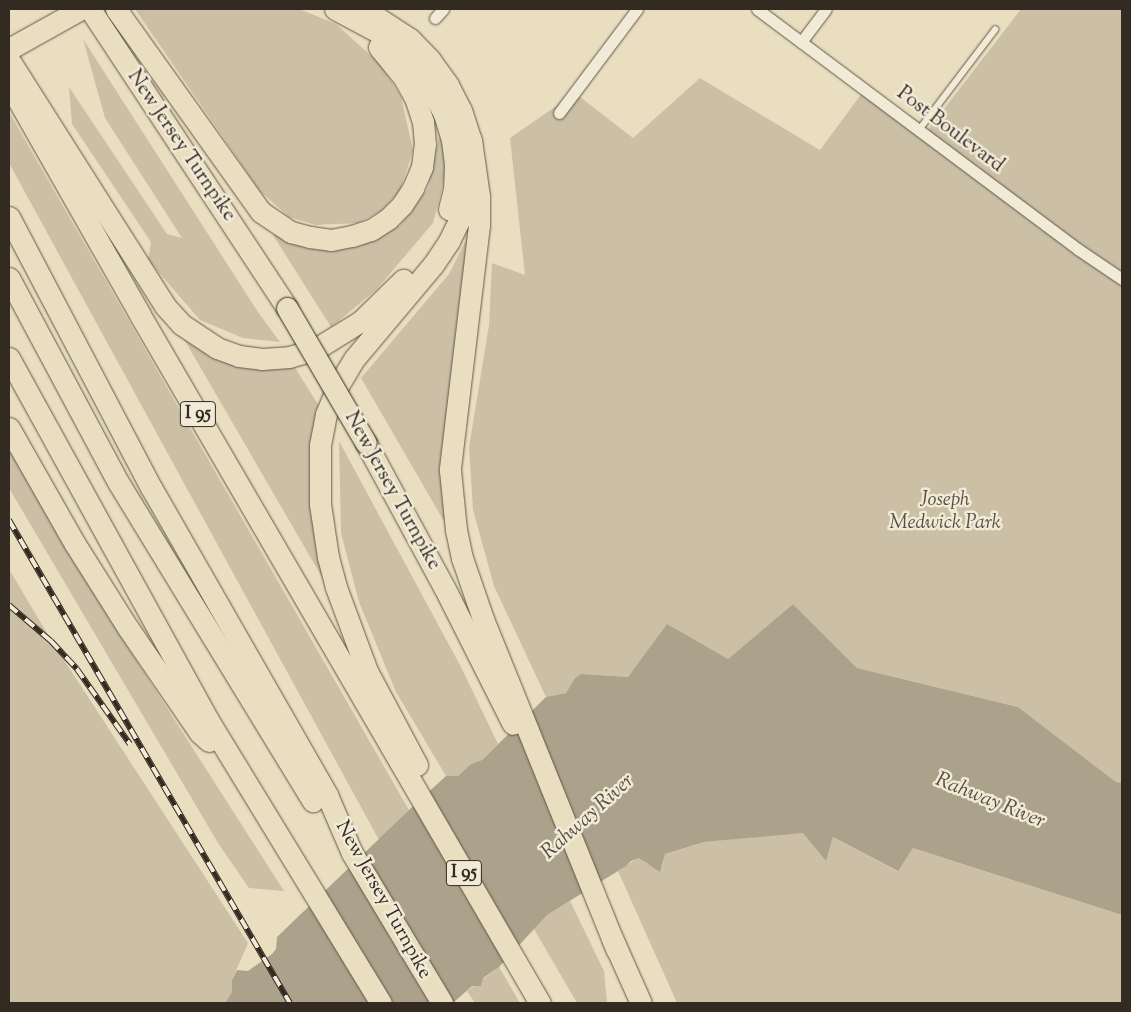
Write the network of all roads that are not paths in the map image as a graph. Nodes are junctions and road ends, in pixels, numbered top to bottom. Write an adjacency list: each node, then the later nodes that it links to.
1 (57, 9): 13 (highway)
2 (81, 9): 15 (highway)
3 (90, 9): 26 (highway, New Jersey Turnpike, bridge)
4 (116, 9): 5 (highway)
5 (334, 9): 16 (highway)
6 (364, 9): 20 (highway)
7 (443, 9): 11 (street)
8 (637, 9): 18 (street)
9 (757, 9): 14 (street, Post Boulevard)
10 (826, 9): 14 (street)
11 (435, 18)
12 (995, 30): 19 (lane)
13 (9, 35)
14 (801, 42): 19 (street, Post Boulevard)
15 (9, 48)
16 (9, 60)
17 (9, 84): 28 (highway, I 95)
18 (559, 113)
19 (919, 130): 22 (street, Post Boulevard)
20 (471, 140): 26 (highway); 28 (highway)
21 (9, 217): 29 (highway, New Jersey Turnpike)
22 (1122, 279)
23 (11, 283): 29 (highway)
24 (9, 358): 27 (highway)
25 (9, 428): 27 (highway)
26 (491, 658): 33 (highway)
27 (204, 727): 30 (highway)
28 (395, 738): 32 (highway)
29 (322, 800): 31 (highway, New Jersey Turnpike)
30 (381, 1003)
31 (442, 1003)
32 (540, 1003)
33 (641, 1003)

